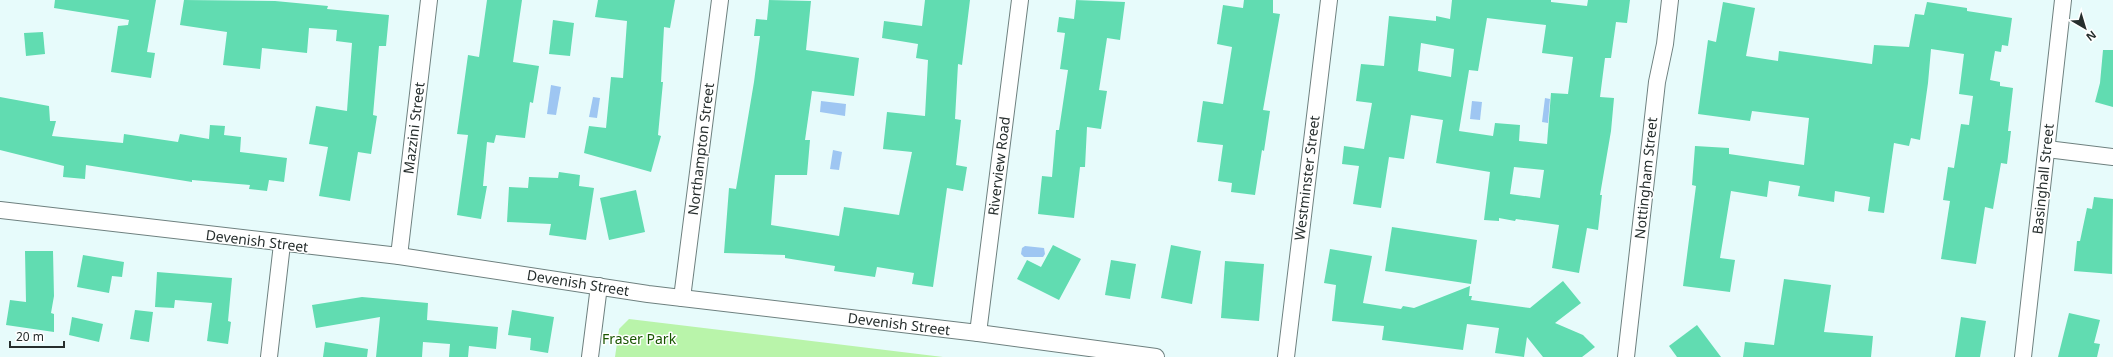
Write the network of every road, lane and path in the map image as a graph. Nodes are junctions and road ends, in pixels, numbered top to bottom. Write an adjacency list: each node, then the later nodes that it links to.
1 (429, 0): 11 (street, Mazzini Street)
2 (720, 0): 13 (street, Northampton Street)
3 (1020, 0): 14 (street, Riverview Road)
4 (1329, 0): 19 (street, Westminster Street)
5 (1670, 0): 20 (street, Nottingham Street)
6 (2063, 0): 7 (street, Basinghall Street)
7 (2047, 149): 8 (street); 21 (street, Basinghall Street)
8 (2113, 157)
9 (0, 210): 10 (street, Devenish Street)
10 (282, 244): 11 (street, Devenish Street); 16 (street)
11 (399, 256): 12 (street, Devenish Street)
12 (599, 286): 13 (street, Devenish Street); 17 (street)
13 (682, 298): 14 (street, Devenish Street)
14 (978, 333): 15 (street, Devenish Street)
15 (1067, 352): 18 (street, Devenish Street)
16 (269, 357)
17 (590, 357)
18 (1156, 357)
19 (1286, 357)
20 (1626, 357)
21 (2023, 357)

